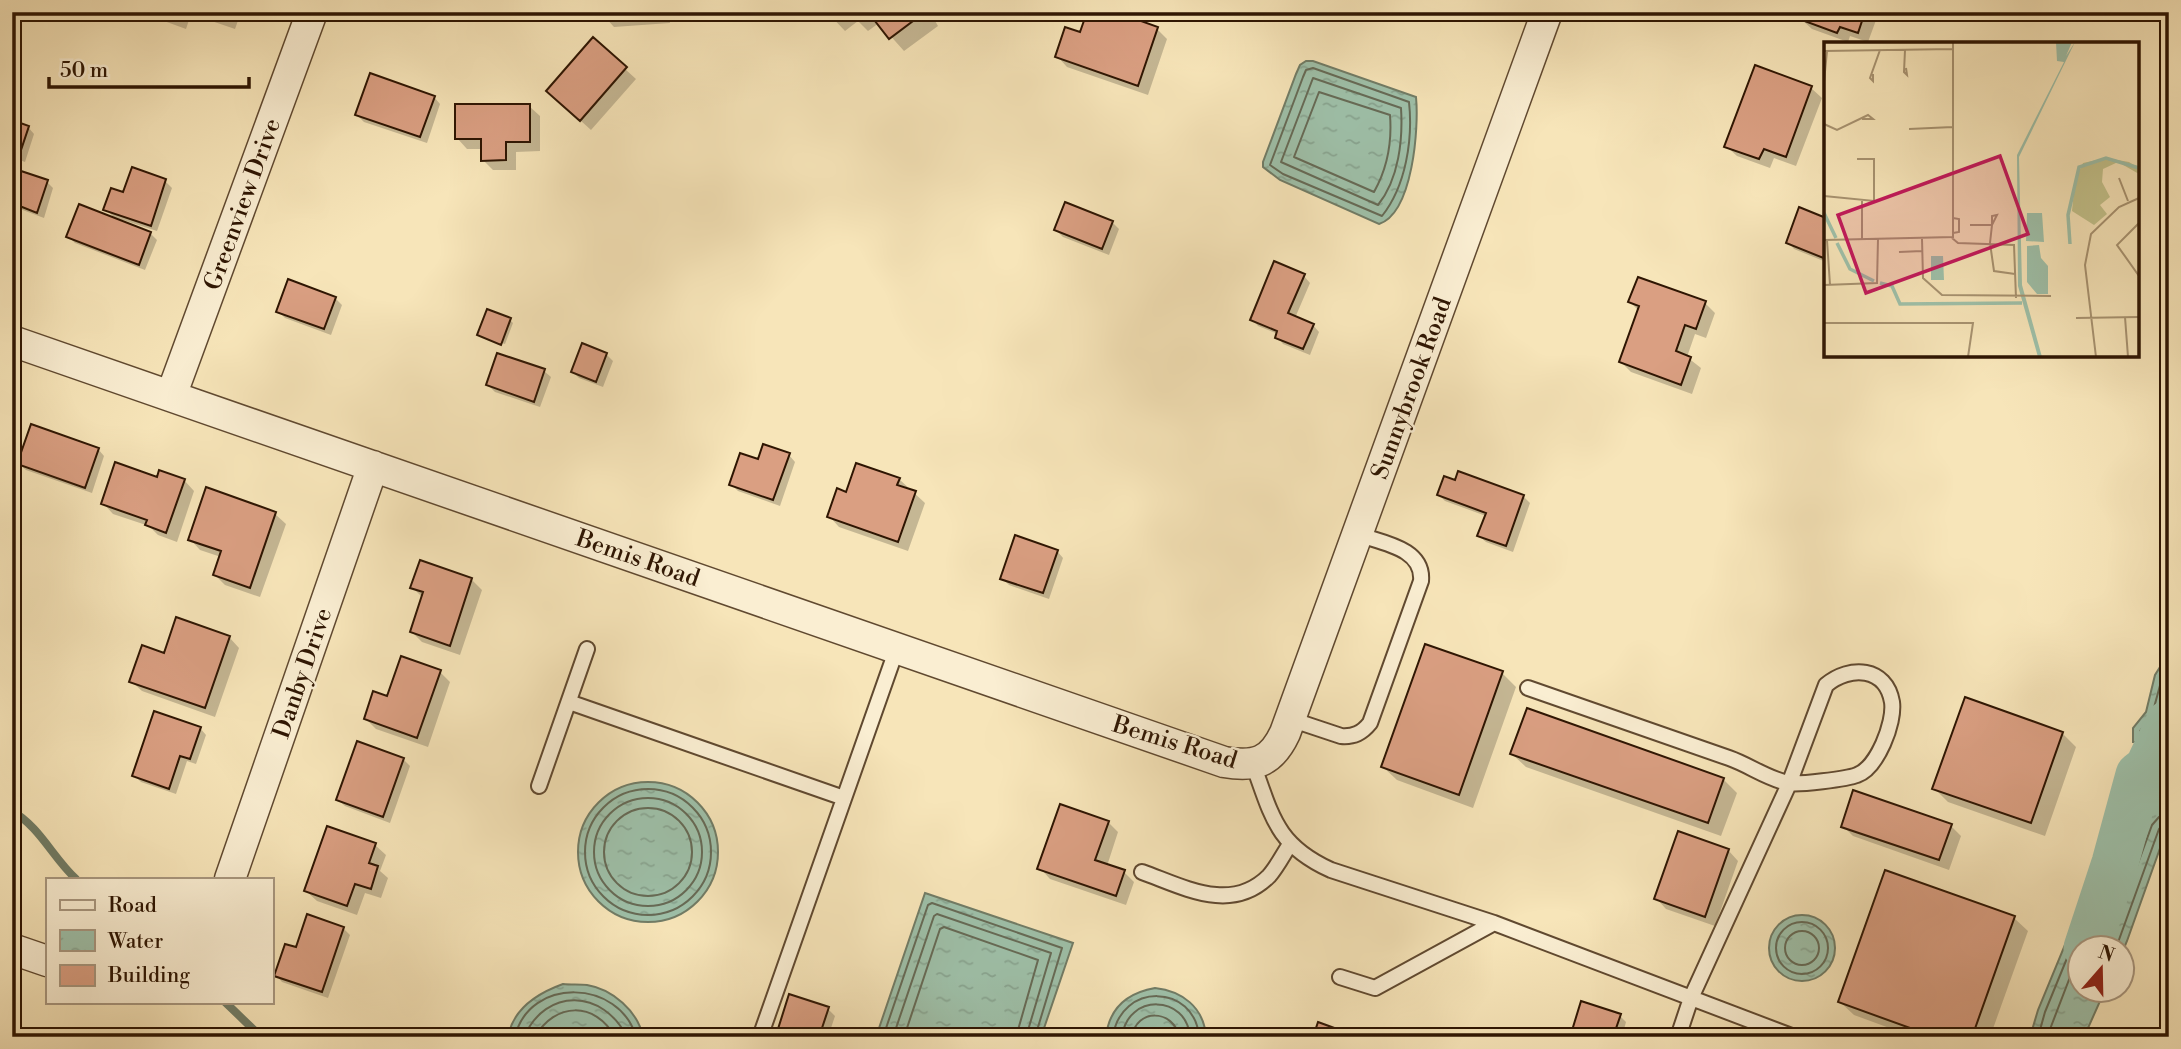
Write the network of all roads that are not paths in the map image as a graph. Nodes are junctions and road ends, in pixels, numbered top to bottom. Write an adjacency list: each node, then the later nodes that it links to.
1 (312, 12): 4 (street, Greenview Drive)
2 (1548, 12): 6 (street, Sunnybrook Road)
3 (12, 341): 4 (street, Bemis Road)
4 (171, 396): 5 (street, Bemis Road)
5 (373, 466): 7 (street, Bemis Road); 18 (street, Danby Drive)
6 (1357, 534): 11 (street, Sunnybrook Road); 11 (lane)
7 (897, 648): 12 (street, Bemis Road); 15 (lane)
8 (587, 649): 10 (lane)
9 (1528, 688): 13 (lane)
10 (569, 702): 14 (lane); 15 (lane)
11 (1290, 719): 12 (street, Sunnybrook Road)
12 (1259, 761): 16 (lane)
13 (1790, 784): 13 (lane); 23 (lane)
14 (539, 786)
15 (844, 799): 24 (lane)
16 (1290, 844): 17 (lane); 19 (lane)
17 (1142, 872)
18 (230, 878)
19 (1494, 923): 22 (lane); 23 (lane)
20 (12, 948): 21 (street)
21 (46, 961)
22 (1340, 977)
23 (1691, 998): 25 (lane); 26 (lane)
24 (760, 1037)
25 (1678, 1037)
26 (1794, 1037)

